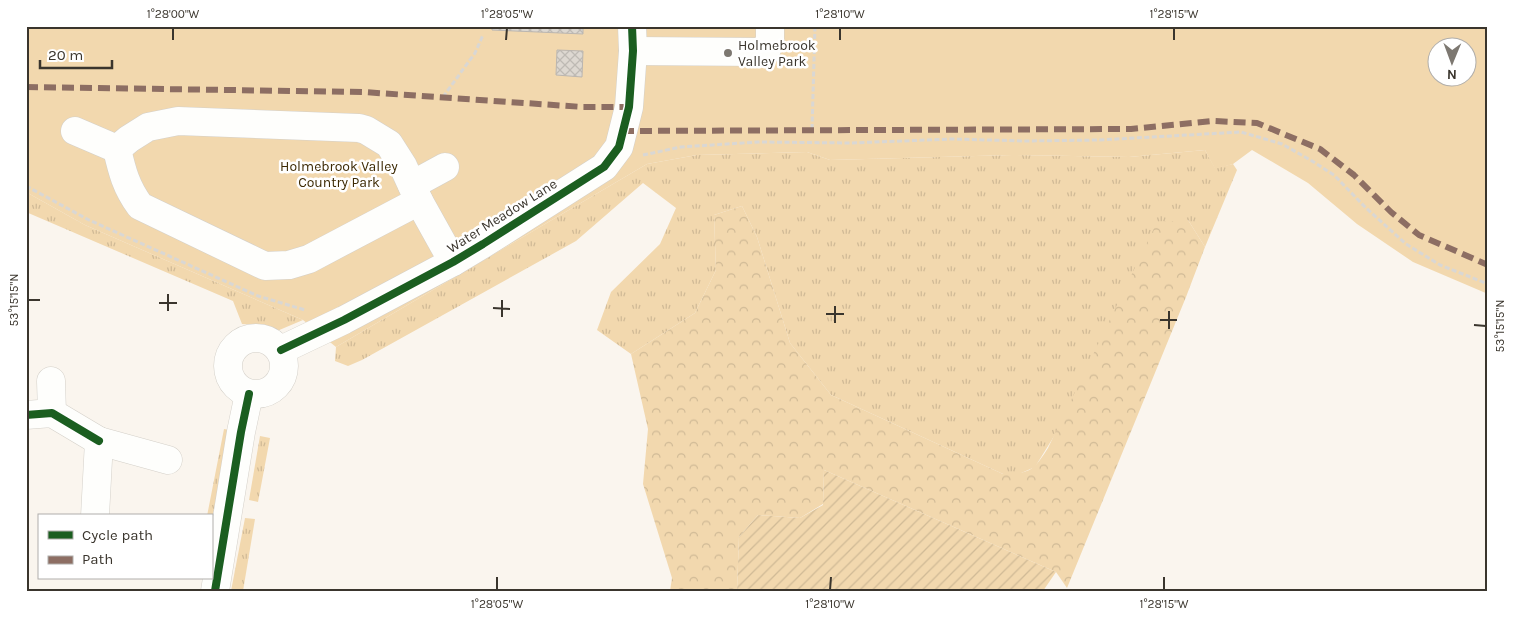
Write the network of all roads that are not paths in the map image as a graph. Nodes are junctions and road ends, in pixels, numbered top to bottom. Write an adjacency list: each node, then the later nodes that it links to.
1 (770, 26): 2 (street)
2 (632, 38): 7 (street, Water Meadow Lane)
3 (75, 131): 4 (street)
4 (118, 148): 6 (street); 6 (street)
5 (445, 167): 6 (street)
6 (415, 193): 7 (street)
7 (453, 262): 8 (street, Water Meadow Lane)
8 (281, 350): 10 (street); 10 (street)
9 (51, 381): 11 (street)
10 (249, 394): 15 (street)
11 (39, 414): 12 (street)
12 (99, 441): 13 (street); 14 (street)
13 (168, 460)
14 (96, 514)
15 (216, 591)

